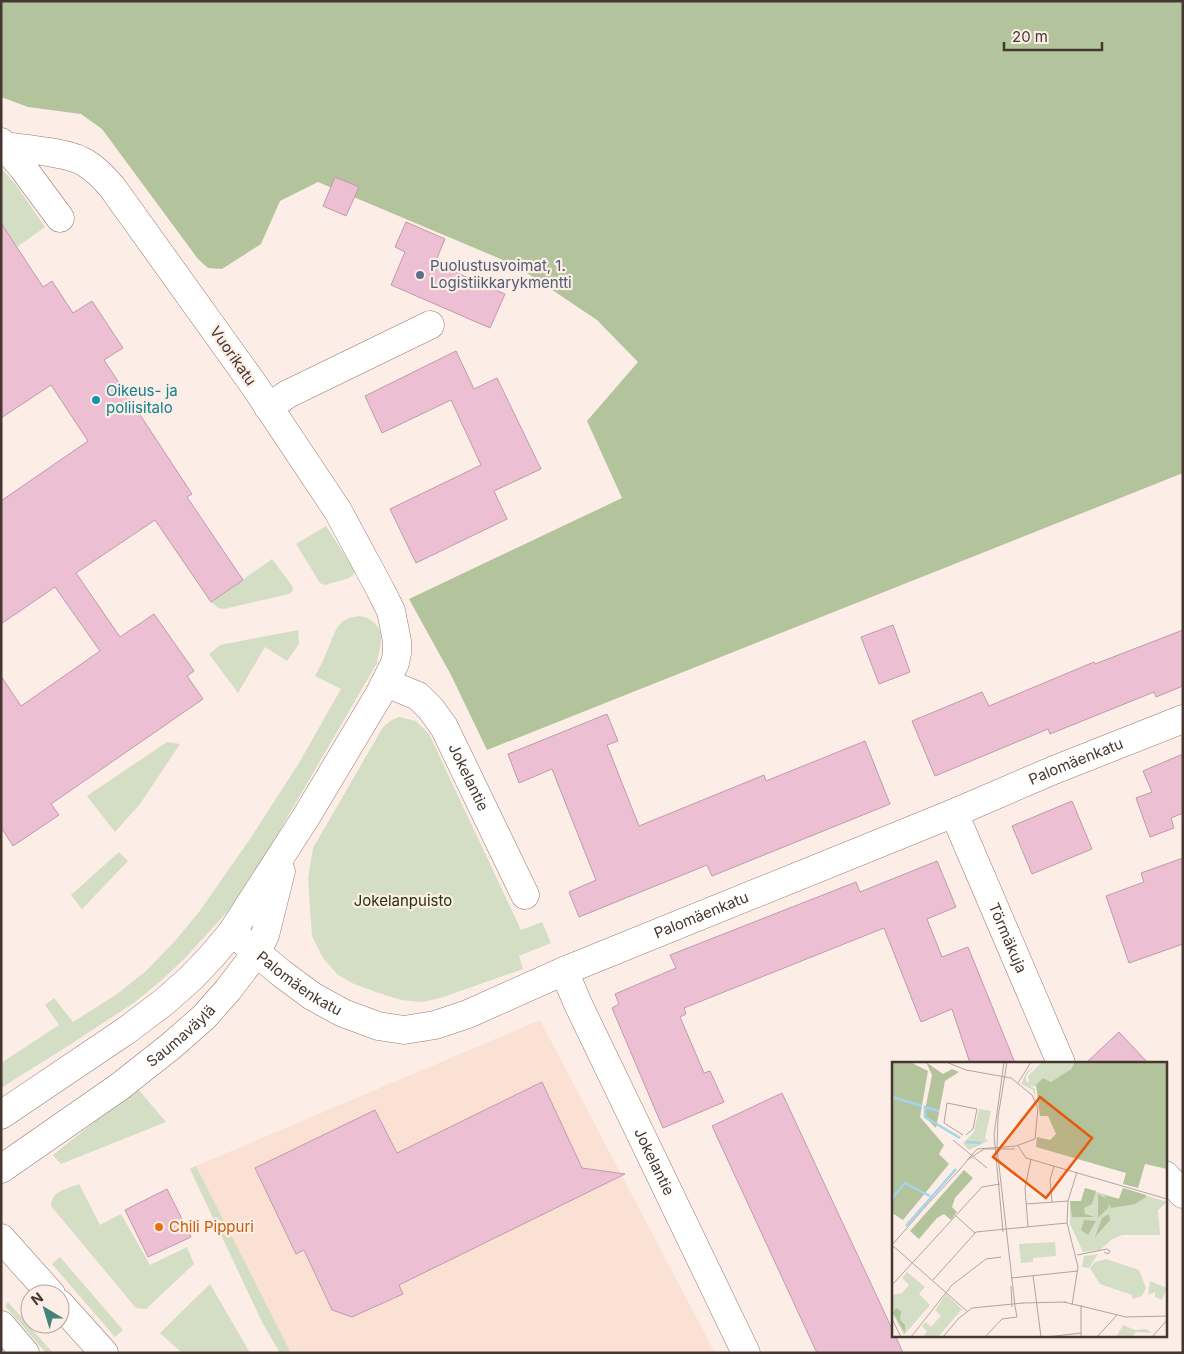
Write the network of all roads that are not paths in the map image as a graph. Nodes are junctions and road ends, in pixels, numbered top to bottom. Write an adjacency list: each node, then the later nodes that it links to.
1 (3, 144): 2 (street); 4 (street, Vuorikatu)
2 (60, 218)
3 (430, 325): 4 (street)
4 (268, 407): 5 (street, Vuorikatu)
5 (397, 641): 6 (street, Saumaväylä)
6 (386, 683): 9 (street, Saumaväylä); 10 (street, Jokelantie)
7 (1183, 719): 8 (street, Palomäenkatu)
8 (954, 813): 13 (street, Palomäenkatu); 14 (street, Törmäkuja)
9 (287, 848): 11 (street, Saumaväylä); 12 (street, Saumaväylä)
10 (525, 895)
11 (232, 932): 12 (street, Palomäenkatu); 15 (street, Saumaväylä)
12 (256, 953): 13 (street, Palomäenkatu); 16 (street, Saumaväylä)
13 (564, 971): 25 (street, Jokelantie)
14 (1061, 1062)
15 (1, 1115)
16 (1, 1169)
17 (1166, 1176): 18 (street)
18 (1183, 1194)
19 (1, 1238): 20 (street)
20 (42, 1284)
21 (70, 1315): 24 (street)
22 (1, 1325): 23 (street)
23 (25, 1353)
24 (104, 1353)
25 (746, 1353)

